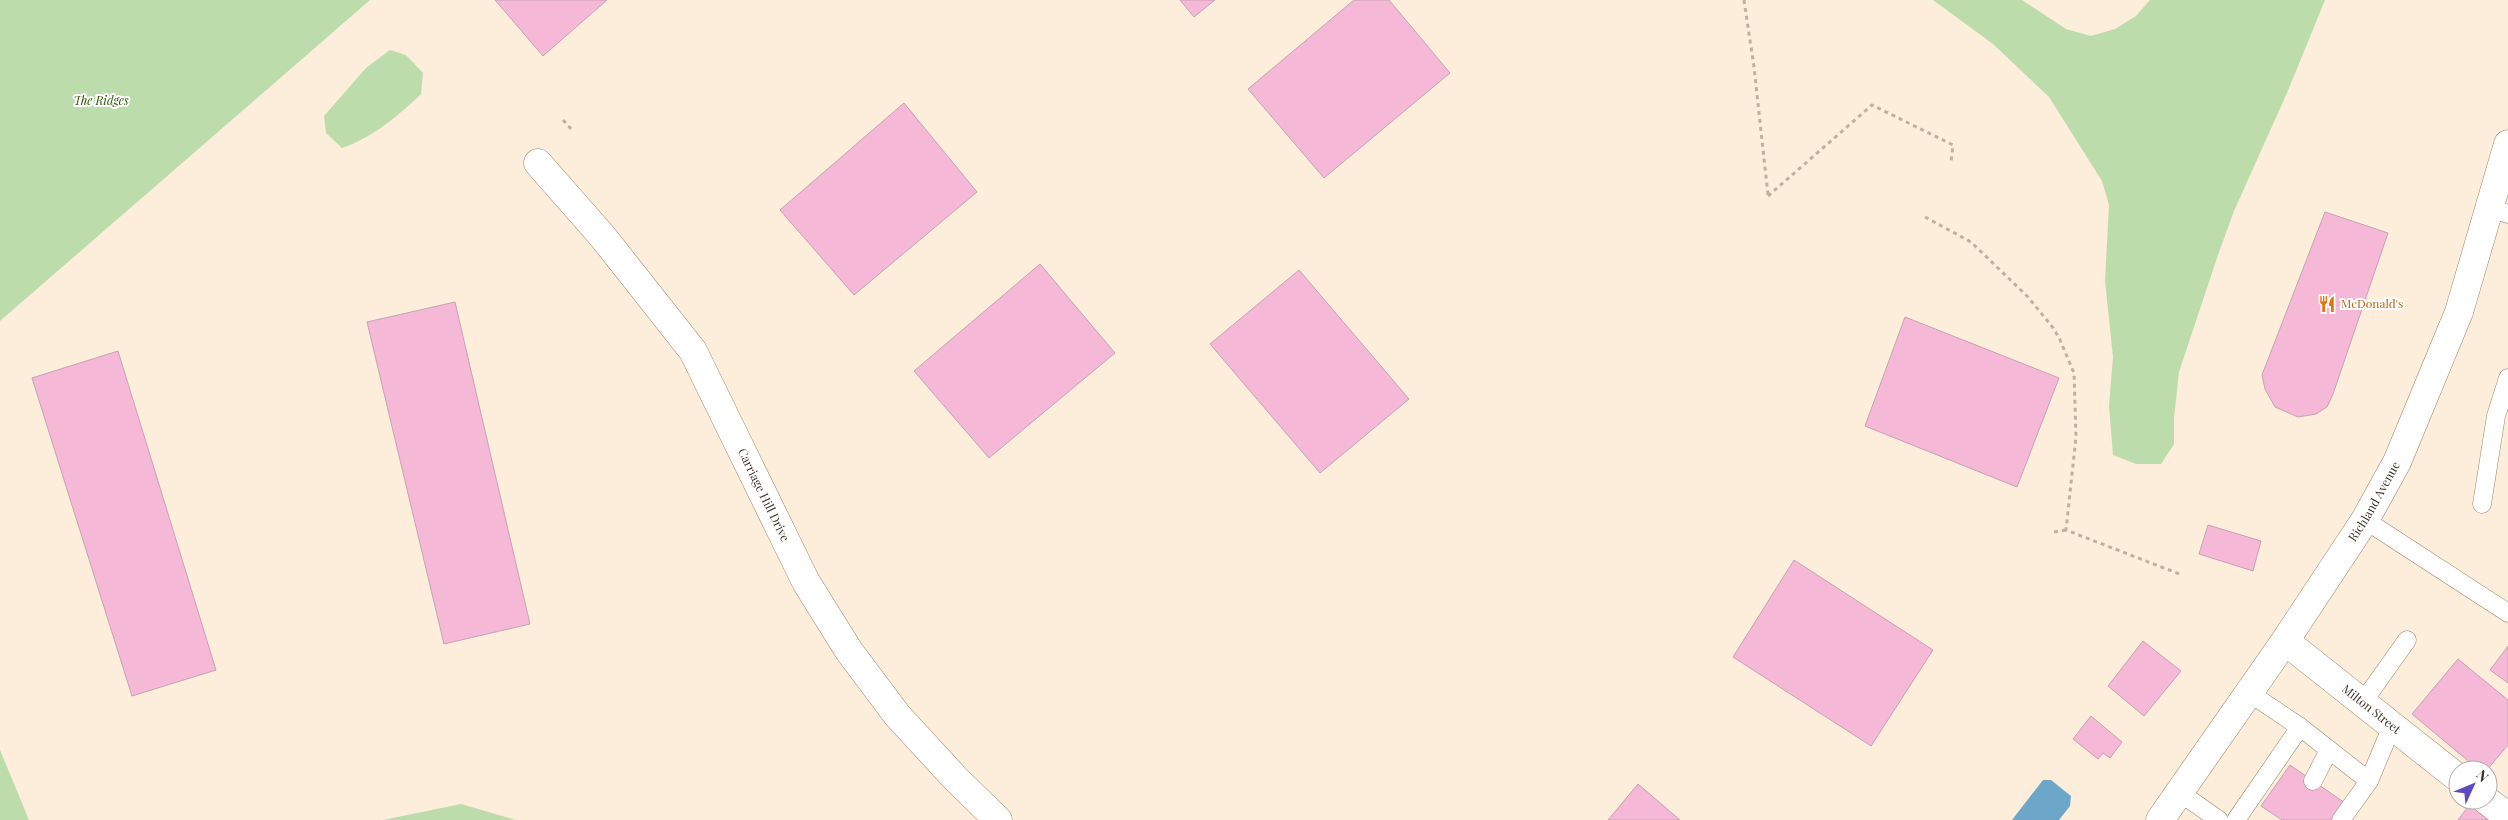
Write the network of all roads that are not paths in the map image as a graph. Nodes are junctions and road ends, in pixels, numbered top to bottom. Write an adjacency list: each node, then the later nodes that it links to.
1 (2508, 144): 3 (street, Richland Avenue)
2 (538, 163): 21 (street, Carriage Hill Drive)
3 (2499, 211): 6 (street, Richland Avenue)
4 (2508, 378): 5 (lane)
5 (2482, 504)
6 (2365, 520): 7 (lane); 9 (street, Richland Avenue)
7 (2508, 613)
8 (2407, 640): 11 (lane)
9 (2285, 641): 10 (street, Richland Avenue); 11 (street, Milton Street)
10 (2248, 692): 13 (lane); 18 (street, Richland Avenue)
11 (2363, 702): 12 (street, Milton Street)
12 (2392, 726): 15 (street, Milton Street); 17 (lane)
13 (2300, 727): 14 (lane); 24 (lane)
14 (2329, 750): 16 (lane); 17 (lane)
15 (2448, 770)
16 (2312, 781)
17 (2369, 781): 25 (lane)
18 (2179, 792): 22 (street, Richland Avenue); 23 (lane)
19 (2498, 809): 20 (street)
20 (2508, 817)
21 (998, 820)
22 (2160, 820)
23 (2219, 820)
24 (2236, 820)
25 (2341, 820)

